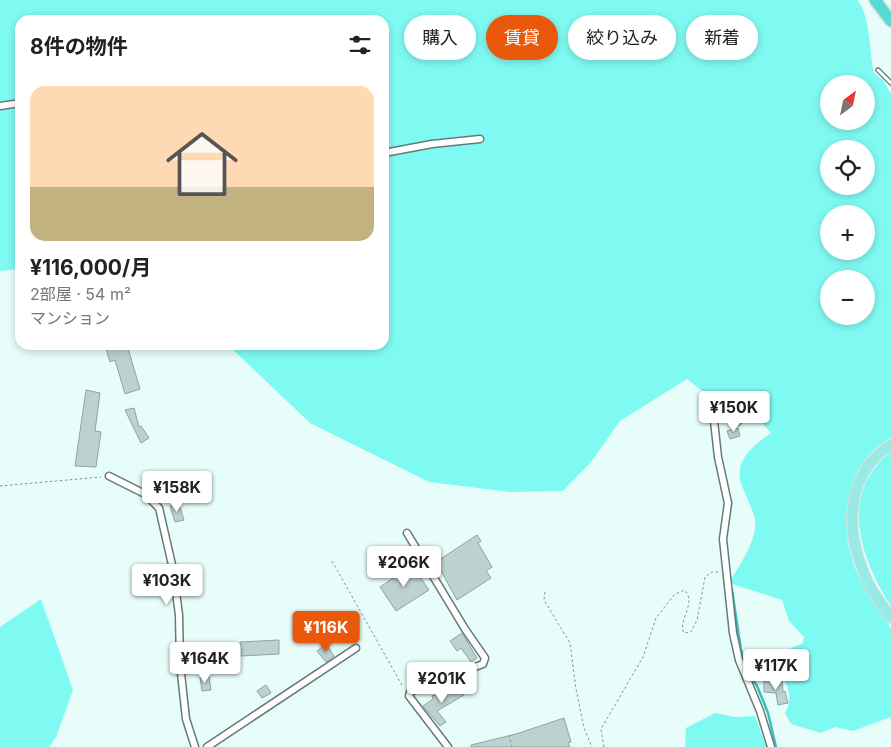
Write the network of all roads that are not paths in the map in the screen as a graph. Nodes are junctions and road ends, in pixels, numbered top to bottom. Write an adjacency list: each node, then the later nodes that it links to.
1 (875, 0): 2 (highway)
2 (891, 21)
3 (878, 70): 4 (lane)
4 (891, 83)
5 (15, 104): 6 (street)
6 (0, 106)
7 (480, 139): 8 (street)
8 (389, 152)
9 (714, 421): 18 (street)
10 (891, 444): 13 (main road)
11 (109, 476): 15 (street)
12 (407, 533): 17 (street)
13 (891, 618)
14 (356, 648): 16 (street)
15 (195, 747)
16 (207, 747)
17 (448, 747)
18 (771, 747)

